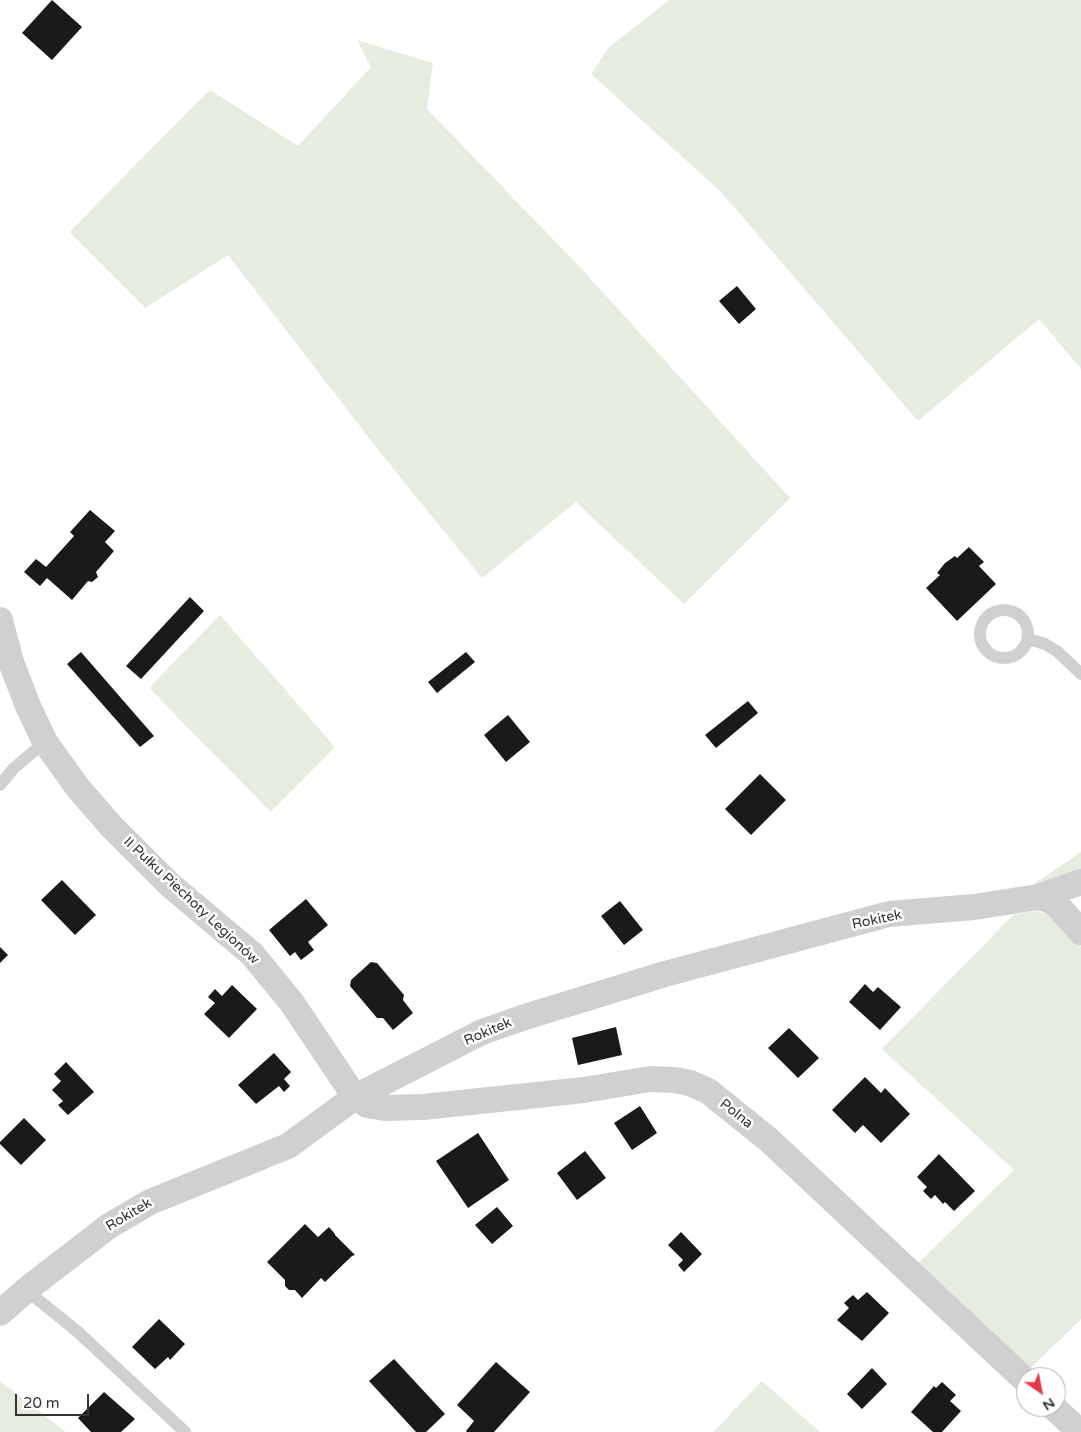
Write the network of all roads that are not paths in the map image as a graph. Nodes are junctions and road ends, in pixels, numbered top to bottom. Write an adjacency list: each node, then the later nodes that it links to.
1 (0, 620): 4 (street, II Pułku Piechoty Legionów)
2 (1028, 639): 3 (lane)
3 (1081, 674)
4 (45, 742): 5 (lane); 9 (street, II Pułku Piechoty Legionów)
5 (0, 785)
6 (1081, 882): 7 (street, Rokitek)
7 (1038, 897): 8 (street); 9 (street, Rokitek)
8 (1081, 932)
9 (355, 1097): 10 (street, Rokitek); 12 (street, Polna)
10 (26, 1290): 11 (street, Rokitek); 14 (lane)
11 (0, 1313)
12 (1016, 1372)
13 (1064, 1417): 15 (street)
14 (185, 1432)
15 (1080, 1432)

